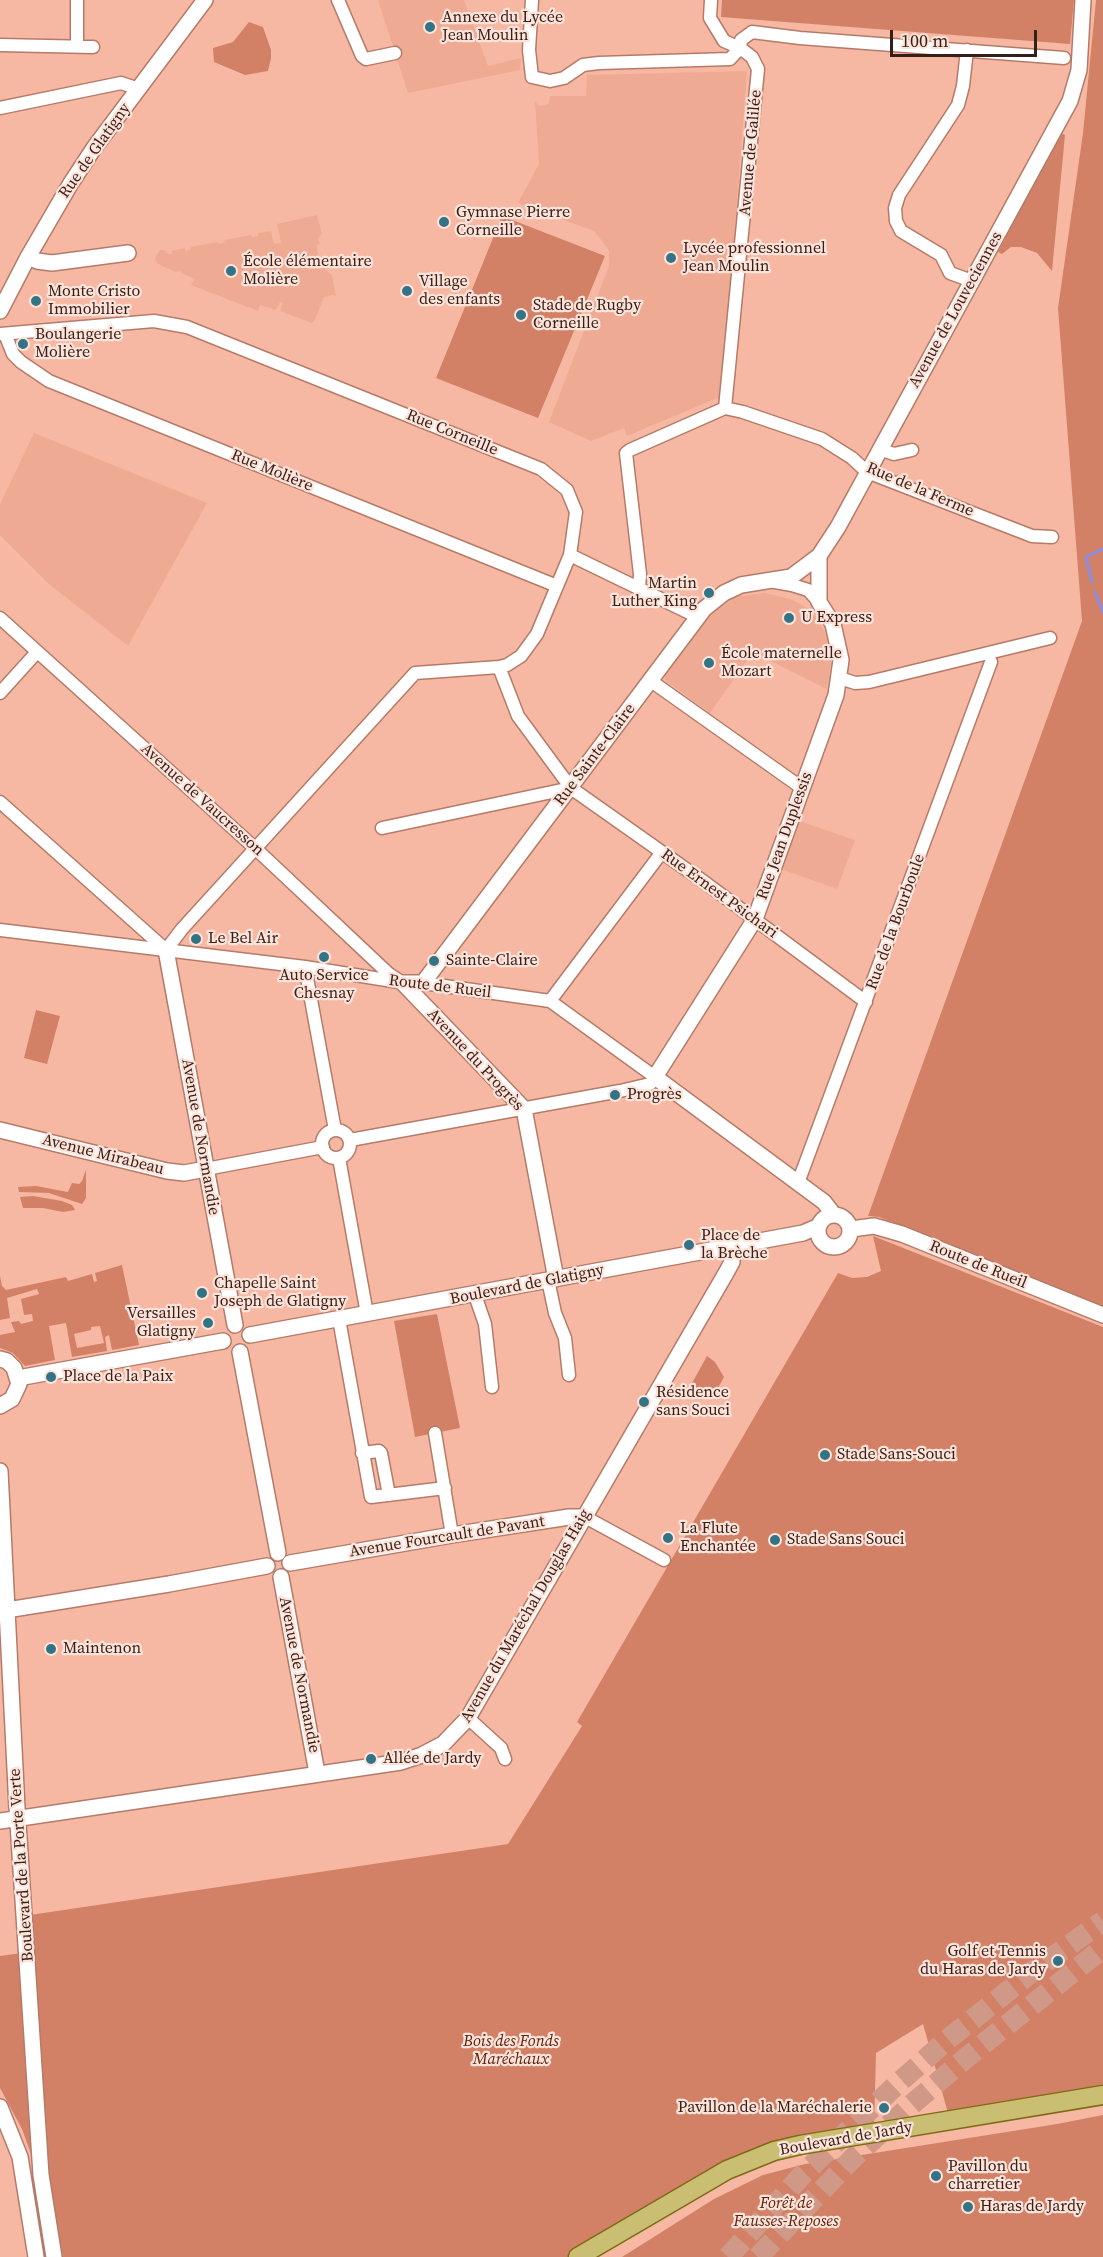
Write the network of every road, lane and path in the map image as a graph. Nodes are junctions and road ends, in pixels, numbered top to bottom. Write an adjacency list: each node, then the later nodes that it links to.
1 (77, 0): 8 (street)
2 (338, 0): 12 (street)
3 (532, 0): 10 (street)
4 (711, 0): 10 (street, Avenue de Galilée)
5 (1083, 0): 18 (street, Avenue de Louveciennes)
6 (201, 1): 14 (street, Rue de Glatigny)
7 (0, 45): 8 (street)
8 (77, 45): 9 (street)
9 (93, 47)
10 (740, 48): 11 (street); 21 (street, Avenue de Galilée)
11 (967, 50): 13 (street); 18 (street)
12 (395, 53)
13 (1064, 58)
14 (139, 89): 15 (street); 17 (street, Rue de Glatigny)
15 (0, 108)
16 (128, 253): 17 (street)
17 (28, 257): 19 (street, Rue de Glatigny)
18 (972, 281): 22 (street, Avenue de Louveciennes)
19 (0, 311)
20 (2, 334): 26 (street, Rue Corneille); 29 (street, Rue Molière)
21 (725, 408): 24 (street, Rue de la Ferme); 31 (street)
22 (879, 449): 23 (street); 24 (street, Avenue de Louveciennes)
23 (912, 450)
24 (867, 472): 25 (street, Rue de la Ferme); 27 (street, Avenue de Louveciennes)
25 (1052, 537)
26 (570, 555): 29 (street, Rue Corneille); 31 (street)
27 (819, 556): 28 (street, Avenue de Louveciennes); 32 (street)
28 (771, 581): 30 (street, Rue Sainte-Claire); 33 (street, Rue Sainte-Claire)
29 (557, 586): 38 (street, Rue Corneille)
30 (798, 587): 32 (street, Rue Jean Duplessis)
31 (639, 589): 33 (street)
32 (819, 602): 39 (street, Rue Jean Duplessis)
33 (698, 617): 40 (street, Rue Sainte-Claire)
34 (0, 618): 36 (street, Avenue de Vaucresson)
35 (1050, 638): 39 (street)
36 (37, 652): 41 (street); 46 (street, Avenue de Vaucresson)
37 (991, 662): 54 (street, Rue de la Bourboule)
38 (499, 667): 42 (street, Rue Ernest Psichari); 46 (street, Rue Corneille)
39 (840, 678): 43 (street, Rue Jean Duplessis)
40 (651, 681): 42 (street, Rue Sainte-Claire); 43 (street)
41 (0, 693)
42 (570, 788): 45 (street); 47 (street, Rue Ernest Psichari); 52 (street, Rue Sainte-Claire)
43 (802, 788): 48 (street, Rue Jean Duplessis)
44 (0, 802): 50 (street)
45 (382, 828)
46 (256, 849): 50 (street, Rue Corneille); 52 (street, Avenue de Vaucresson)
47 (662, 852): 48 (street, Rue Ernest Psichari); 53 (street)
48 (755, 919): 54 (street, Rue Ernest Psichari); 55 (street, Rue Jean Duplessis)
49 (0, 930): 50 (street, Route de Rueil)
50 (166, 950): 51 (street, Route de Rueil); 62 (street, Avenue de Normandie)
51 (305, 967): 52 (street, Route de Rueil); 58 (street)
52 (412, 984): 53 (street, Route de Rueil); 56 (street, Avenue du Progrès)
53 (550, 1001): 55 (street, Route de Rueil)
54 (866, 1002): 63 (street, Rue de la Bourboule)
55 (656, 1077): 56 (street); 63 (street, Route de Rueil)
56 (524, 1109): 59 (street); 67 (street, Avenue du Progrès)
57 (0, 1130): 62 (street, Avenue Mirabeau)
58 (335, 1130): 59 (street); 60 (street)
59 (350, 1140): 61 (street)
60 (322, 1147): 61 (street); 62 (street)
61 (339, 1158): 69 (street)
62 (206, 1169): 72 (street, Avenue de Normandie)
63 (798, 1183): 64 (street, Route de Rueil)
64 (824, 1225): 65 (street); 65 (street); 66 (street, Boulevard de Glatigny)
65 (850, 1229): 70 (street, Route de Rueil)
66 (730, 1247): 67 (street, Boulevard de Glatigny); 86 (street, Avenue du Maréchal Douglas Haig)
67 (552, 1280): 68 (street, Boulevard de Glatigny); 77 (street)
68 (475, 1295): 69 (street, Boulevard de Glatigny); 79 (street)
69 (367, 1314): 71 (street, Boulevard de Glatigny)
70 (1103, 1315)
71 (339, 1319): 73 (street, Boulevard de Glatigny); 82 (street)
72 (235, 1325): 73 (street); 74 (street)
73 (250, 1335): 75 (street)
74 (223, 1341): 75 (street); 78 (street)
75 (240, 1352): 88 (street)
76 (0, 1359): 78 (street)
77 (569, 1375)
78 (18, 1378): 80 (street)
79 (492, 1387)
80 (0, 1406)
81 (435, 1433): 84 (street)
82 (362, 1453): 85 (street); 85 (street)
83 (0, 1471): 93 (street, Boulevard de la Porte Verte)
84 (445, 1488): 85 (street); 87 (street)
85 (389, 1495)
86 (585, 1517): 87 (street, Avenue Fourcault de Pavant); 89 (street); 94 (street, Avenue du Maréchal Douglas Haig)
87 (452, 1535): 90 (street, Avenue Fourcault de Pavant)
88 (278, 1553): 90 (street); 91 (street)
89 (664, 1560)
90 (290, 1563): 92 (street)
91 (267, 1566): 92 (street); 93 (street)
92 (281, 1577): 96 (street, Avenue de Normandie)
93 (4, 1611): 97 (street, Boulevard de la Porte Verte)
94 (468, 1718): 95 (street); 96 (street, Avenue du Maréchal Douglas Haig)
95 (505, 1759)
96 (317, 1773): 97 (street, Avenue du Maréchal Douglas Haig)
97 (18, 1818): 98 (street, Avenue du Maréchal Douglas Haig); 103 (street, Boulevard de la Porte Verte)
98 (0, 1821)
99 (1103, 2095): 104 (main road, Boulevard de Jardy)
100 (1103, 2106): 105 (main road, Boulevard de Jardy)
101 (0, 2107): 102 (street)
102 (36, 2257)
103 (54, 2257)
104 (578, 2257)
105 (599, 2257)

